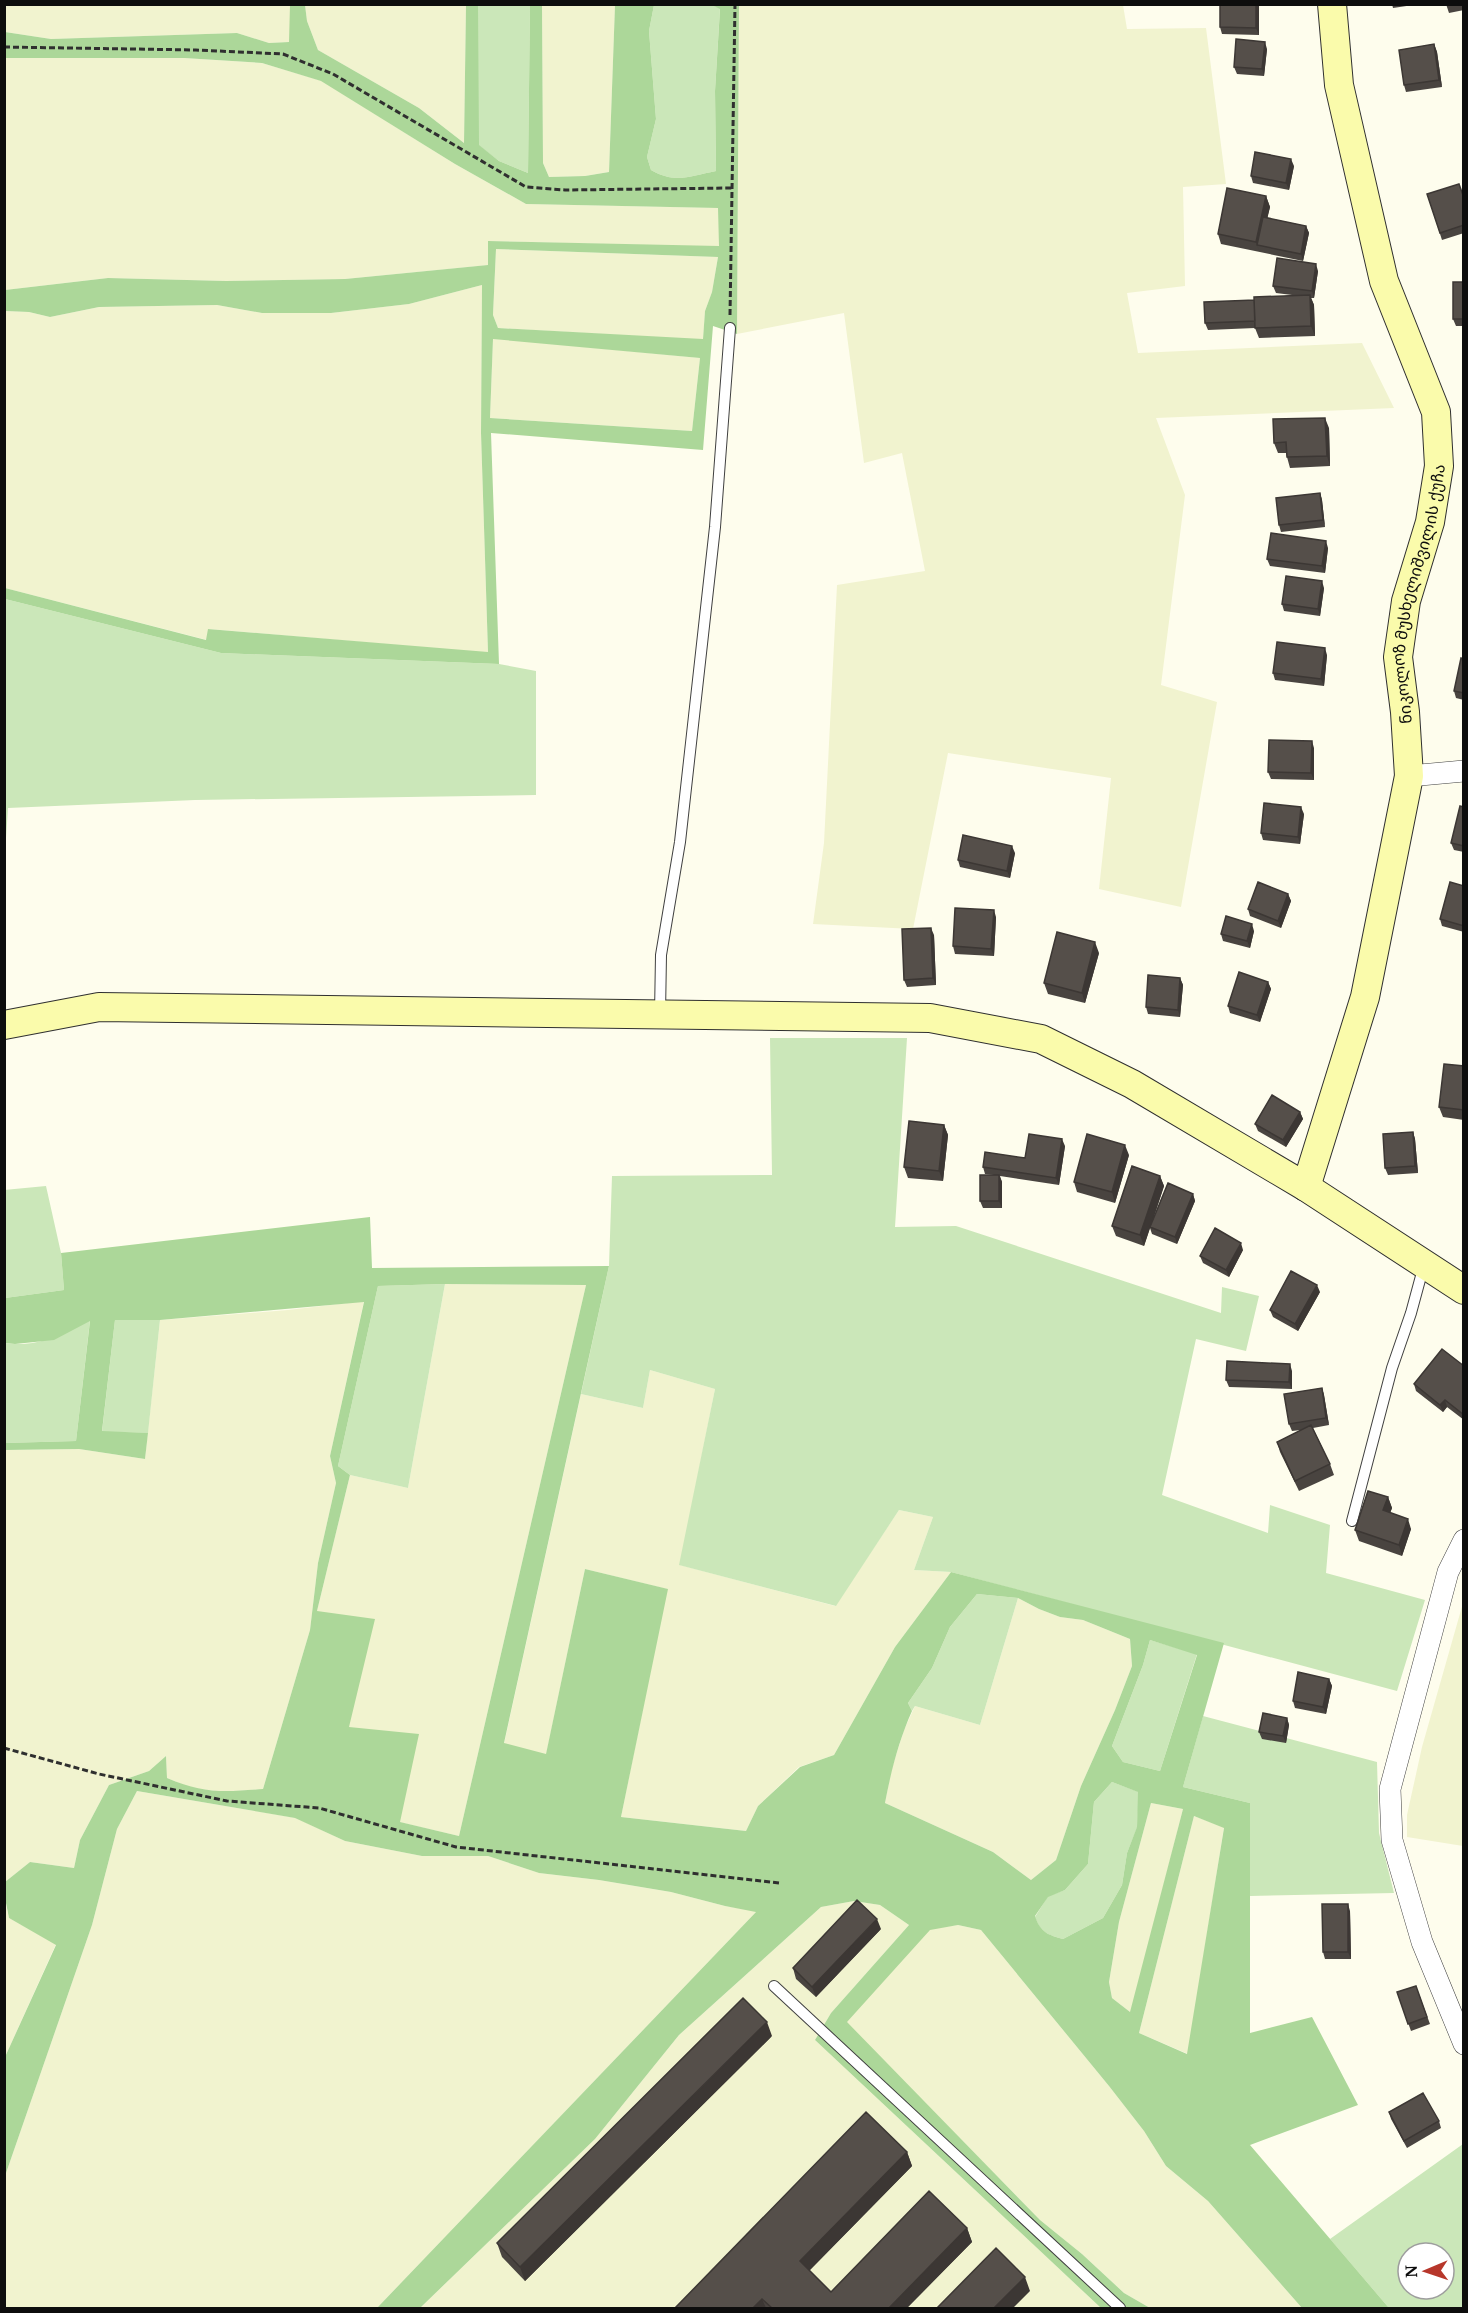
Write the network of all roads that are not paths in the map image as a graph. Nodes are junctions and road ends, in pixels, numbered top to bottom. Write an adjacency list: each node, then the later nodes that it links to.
1 (1332, 4): 4 (street, ნიკოლოზ მუსხელიშვილის ქუჩა)
2 (730, 328): 5 (lane)
3 (1464, 771): 4 (street)
4 (1409, 776): 7 (street, ნიკოლოზ მუსხელიშვილის ქუჩა)
5 (660, 1014): 6 (street); 7 (street)
6 (4, 1025)
7 (1306, 1187): 8 (street)
8 (1424, 1264): 9 (street); 10 (lane)
9 (1464, 1290)
10 (1352, 1521)
11 (1464, 1540): 13 (street)
12 (774, 1986): 14 (lane)
13 (1464, 2044)
14 (1120, 2308)

